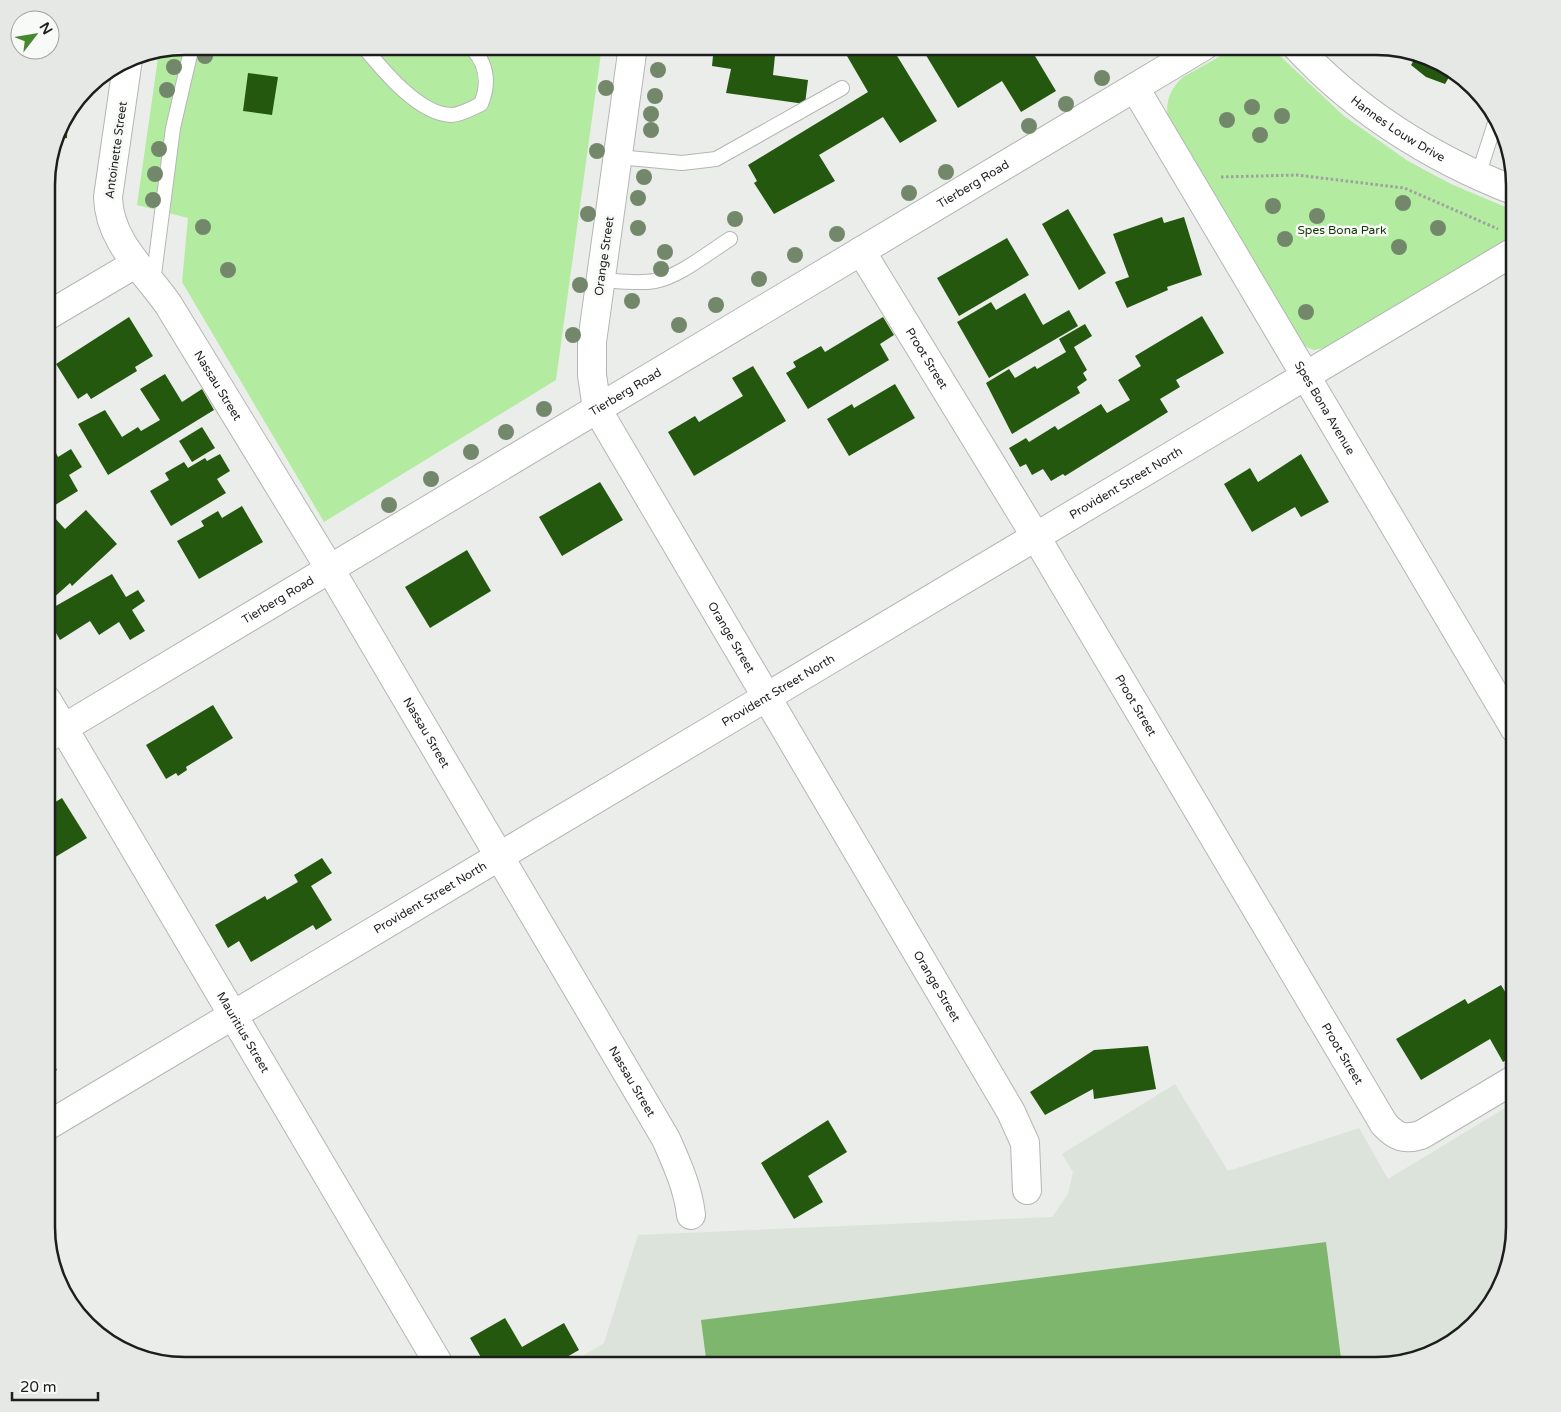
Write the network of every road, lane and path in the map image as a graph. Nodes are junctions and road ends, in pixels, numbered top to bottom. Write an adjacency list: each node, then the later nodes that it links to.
1 (190, 55): 18 (lane)
2 (371, 55): 3 (lane)
3 (479, 55)
4 (632, 55): 11 (street, Orange Street)
5 (1189, 55): 9 (street, Tierberg Road)
6 (1305, 55): 12 (street, Hannes Louw Drive)
7 (127, 69): 18 (street, Antoinette Street)
8 (842, 88): 11 (lane)
9 (1135, 88): 13 (street, Spes Bona Avenue); 17 (street, Tierberg Road)
10 (1493, 129): 12 (lane)
11 (618, 157): 19 (street, Orange Street)
12 (1478, 176): 14 (street, Hannes Louw Drive)
13 (1188, 178): 16 (path); 21 (street, Spes Bona Avenue)
14 (1506, 187)
15 (730, 239): 19 (lane)
16 (1506, 242): 21 (street, Provident Street North)
17 (861, 252): 22 (street, Tierberg Road); 23 (street, Proot Street)
18 (144, 273): 20 (street); 24 (street, Nassau Street)
19 (601, 280): 22 (street, Orange Street)
20 (55, 312)
21 (1305, 375): 23 (street, Provident Street North); 26 (street, Spes Bona Avenue)
22 (597, 409): 24 (street, Tierberg Road); 25 (street, Orange Street)
23 (1036, 537): 25 (street, Provident Street North); 30 (street, Proot Street)
24 (330, 569): 27 (street, Tierberg Road); 28 (street, Nassau Street)
25 (768, 697): 28 (street, Provident Street North); 32 (street, Orange Street)
26 (1506, 714)
27 (55, 733): 29 (street, Mauritius Street)
28 (498, 857): 29 (street, Provident Street North); 33 (street, Nassau Street)
29 (233, 1014): 31 (street, Provident Street North); 34 (street, Mauritius Street)
30 (1506, 1084)
31 (55, 1121)
32 (1027, 1190)
33 (691, 1216)
34 (435, 1357)

